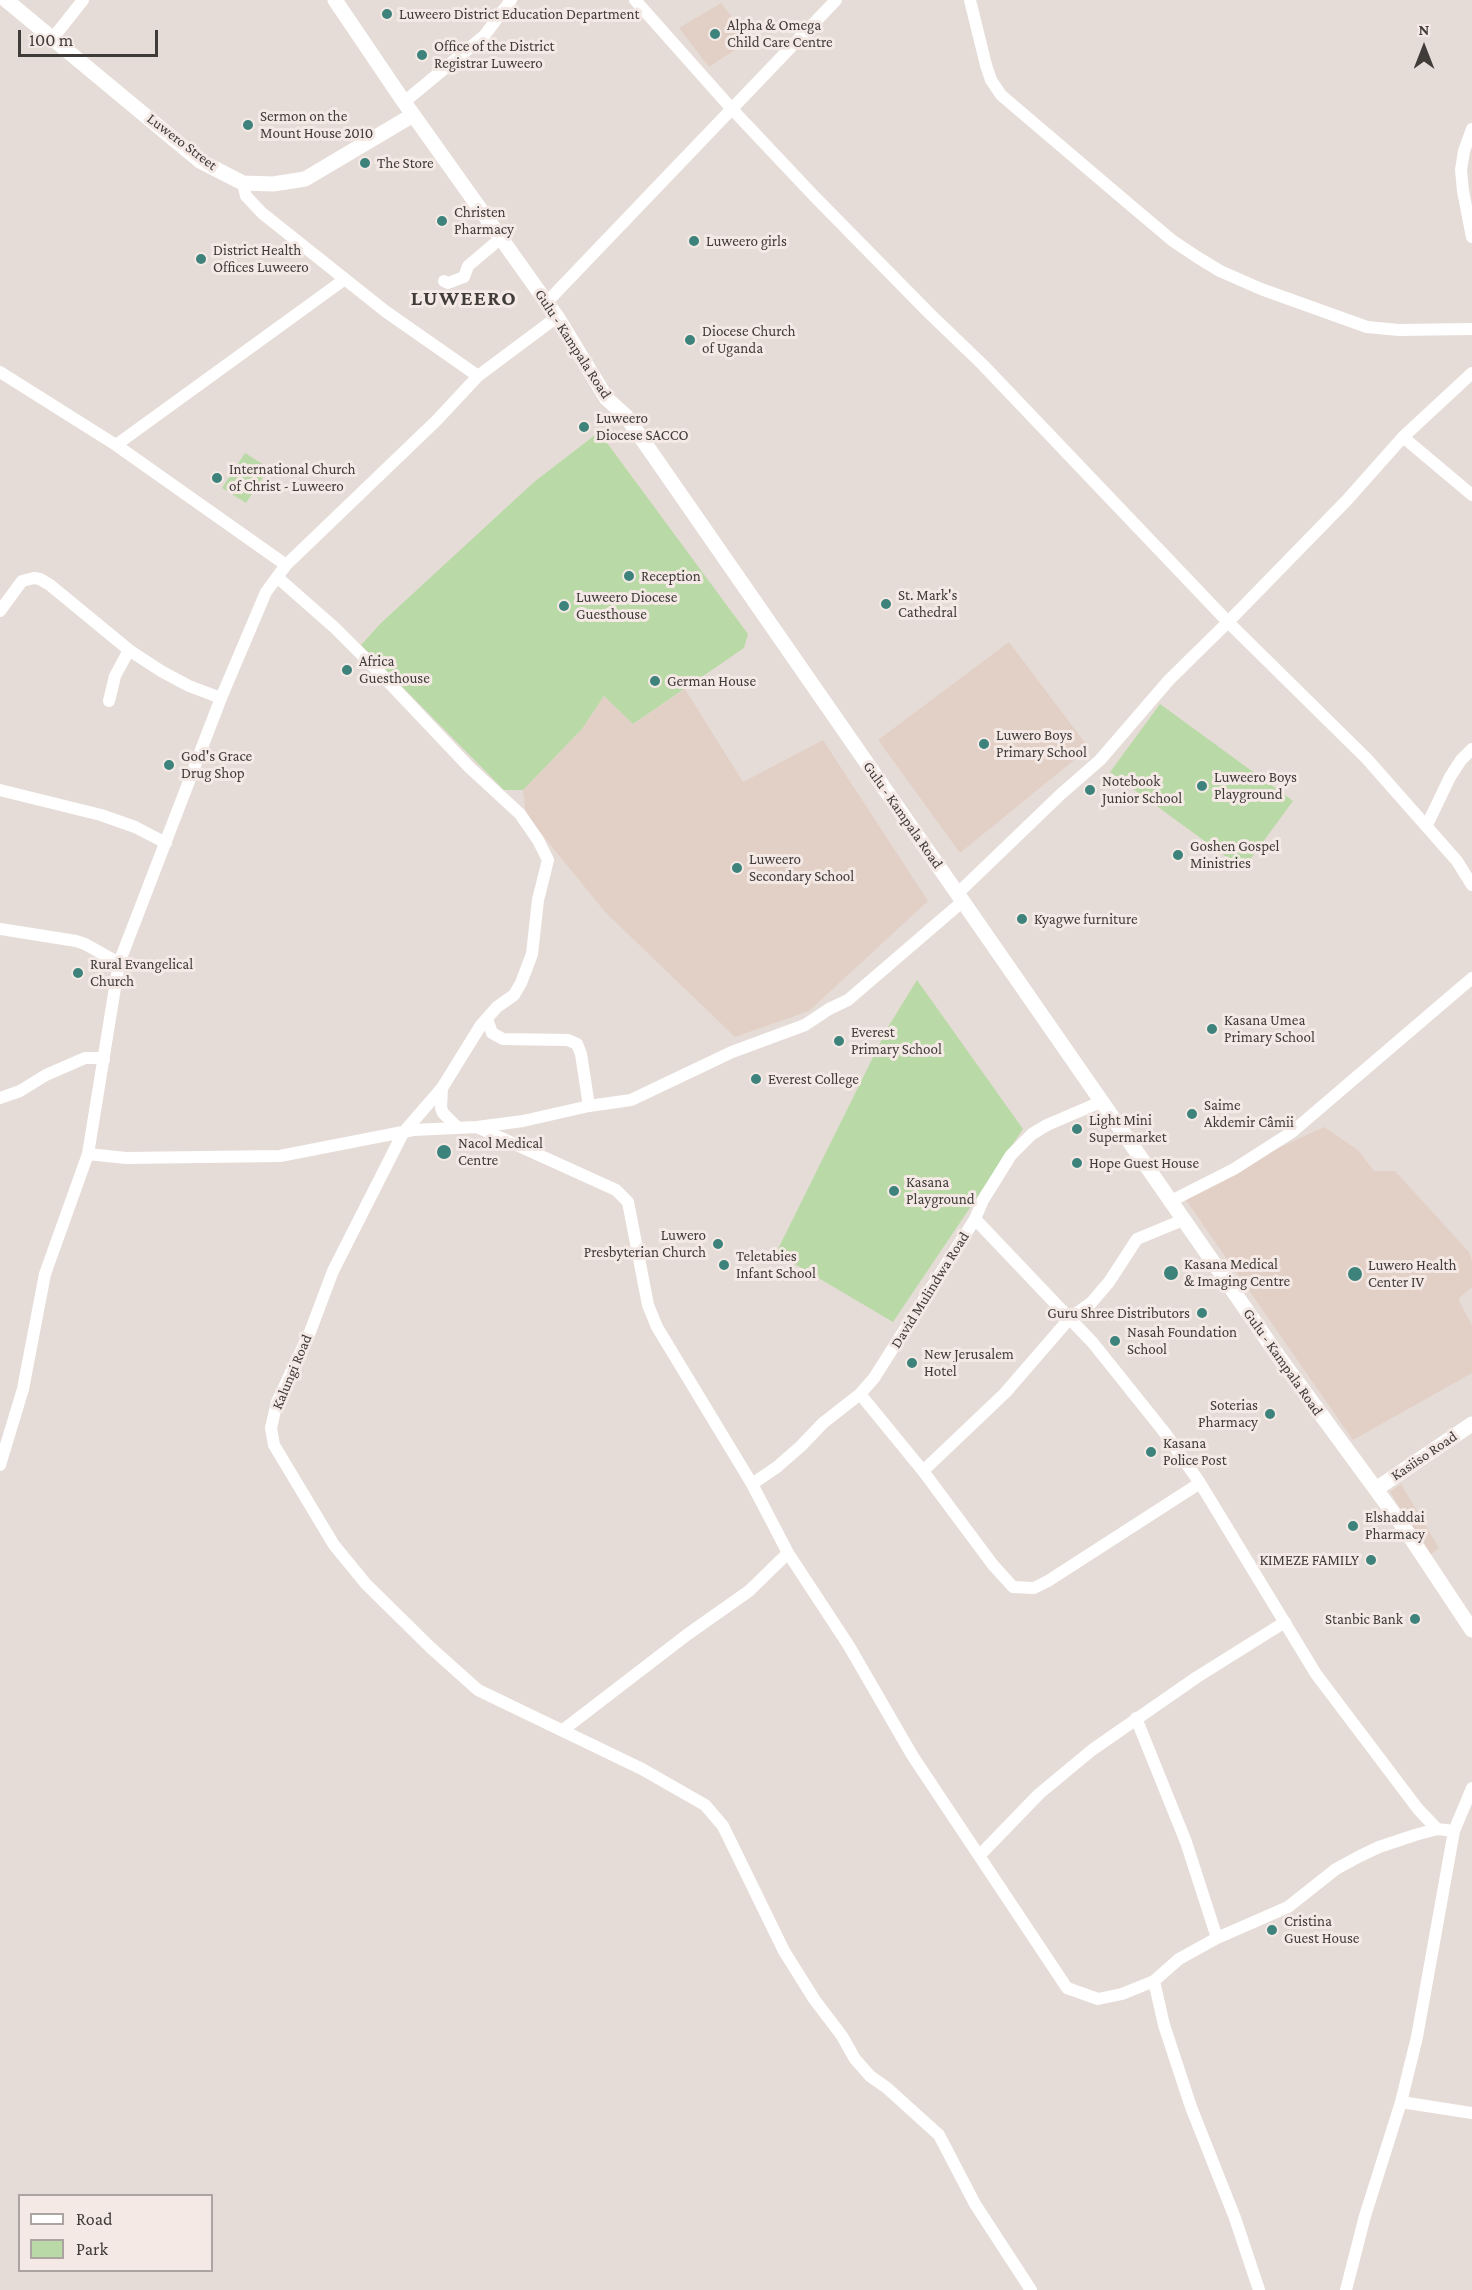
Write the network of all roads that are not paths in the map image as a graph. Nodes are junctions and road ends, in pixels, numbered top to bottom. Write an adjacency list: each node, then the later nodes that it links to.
1 (6, 0): 8 (main road, Luwero Street)
2 (83, 0): 8 (street)
3 (335, 0): 9 (main road, Gulu - Kampala Road)
4 (511, 0): 9 (street)
5 (635, 0): 10 (street)
6 (836, 0): 10 (street)
7 (970, 0): 20 (street)
8 (53, 38): 13 (main road, Luwero Street)
9 (404, 102): 11 (main road, Gulu - Kampala Road)
10 (731, 108): 18 (street); 30 (street)
11 (413, 115): 13 (main road, Luwero Street); 15 (main road, Gulu - Kampala Road)
12 (1472, 129): 14 (street)
13 (243, 183): 16 (street)
14 (1472, 237)
15 (501, 238): 17 (street); 18 (main road, Gulu - Kampala Road)
16 (345, 279): 23 (street); 25 (street)
17 (444, 281)
18 (546, 303): 19 (main road, Gulu - Kampala Road)
19 (557, 317): 23 (street); 39 (main road, Gulu - Kampala Road)
20 (1472, 329)
21 (0, 372): 25 (street)
22 (1472, 373): 24 (street)
23 (478, 376): 27 (street)
24 (1403, 437): 26 (street); 30 (street)
25 (116, 445): 27 (street)
26 (1472, 495)
27 (286, 565): 28 (street)
28 (277, 577): 32 (street); 43 (street, Kalungi Road)
29 (0, 611): 31 (street)
30 (1228, 622): 36 (street); 39 (street)
31 (129, 650): 32 (street); 33 (street)
32 (221, 698): 37 (street)
33 (109, 701)
34 (1472, 749): 36 (street)
35 (0, 790): 37 (street)
36 (1427, 825): 38 (street)
37 (166, 843): 41 (street)
38 (1472, 885)
39 (959, 898): 47 (main road, Gulu - Kampala Road); 48 (street)
40 (0, 929): 41 (street)
41 (119, 963): 44 (street)
42 (1472, 978): 53 (street)
43 (487, 1019): 45 (street, Kalungi Road); 48 (street)
44 (104, 1060): 46 (street); 52 (street)
45 (442, 1088): 49 (street); 51 (street, Kalungi Road)
46 (0, 1098)
47 (1103, 1101): 53 (main road, Gulu - Kampala Road); 54 (street, David Mulindwa Road)
48 (589, 1106): 50 (street)
49 (456, 1126): 50 (street); 51 (street)
50 (477, 1127): 62 (street)
51 (403, 1132): 52 (street); 68 (street, Kalungi Road)
52 (88, 1154): 59 (street)
53 (1171, 1201): 55 (main road, Gulu - Kampala Road)
54 (975, 1219): 56 (street); 57 (street, David Mulindwa Road)
55 (1184, 1220): 56 (street); 63 (main road, Gulu - Kampala Road)
56 (1070, 1318): 60 (street); 61 (street)
57 (860, 1394): 60 (street); 62 (street, David Mulindwa Road)
58 (1472, 1424): 63 (main road, Kasiiso Road)
59 (0, 1465)
60 (923, 1472): 61 (street)
61 (1200, 1483): 65 (street)
62 (752, 1484): 64 (street)
63 (1376, 1489): 66 (main road, Gulu - Kampala Road)
64 (788, 1553): 68 (street); 72 (street)
65 (1285, 1622): 67 (street); 70 (street)
66 (1472, 1630)
67 (1136, 1718): 72 (street); 73 (street)
68 (563, 1730): 77 (street, Kalungi Road)
69 (1472, 1788): 71 (street)
70 (1437, 1829): 71 (street); 73 (street)
71 (1454, 1831): 75 (street)
72 (979, 1856): 74 (street)
73 (1217, 1938): 74 (street)
74 (1154, 1981): 78 (street)
75 (1401, 2102): 76 (street); 79 (street)
76 (1472, 2113)
77 (1031, 2290)
78 (1259, 2290)
79 (1346, 2290)

